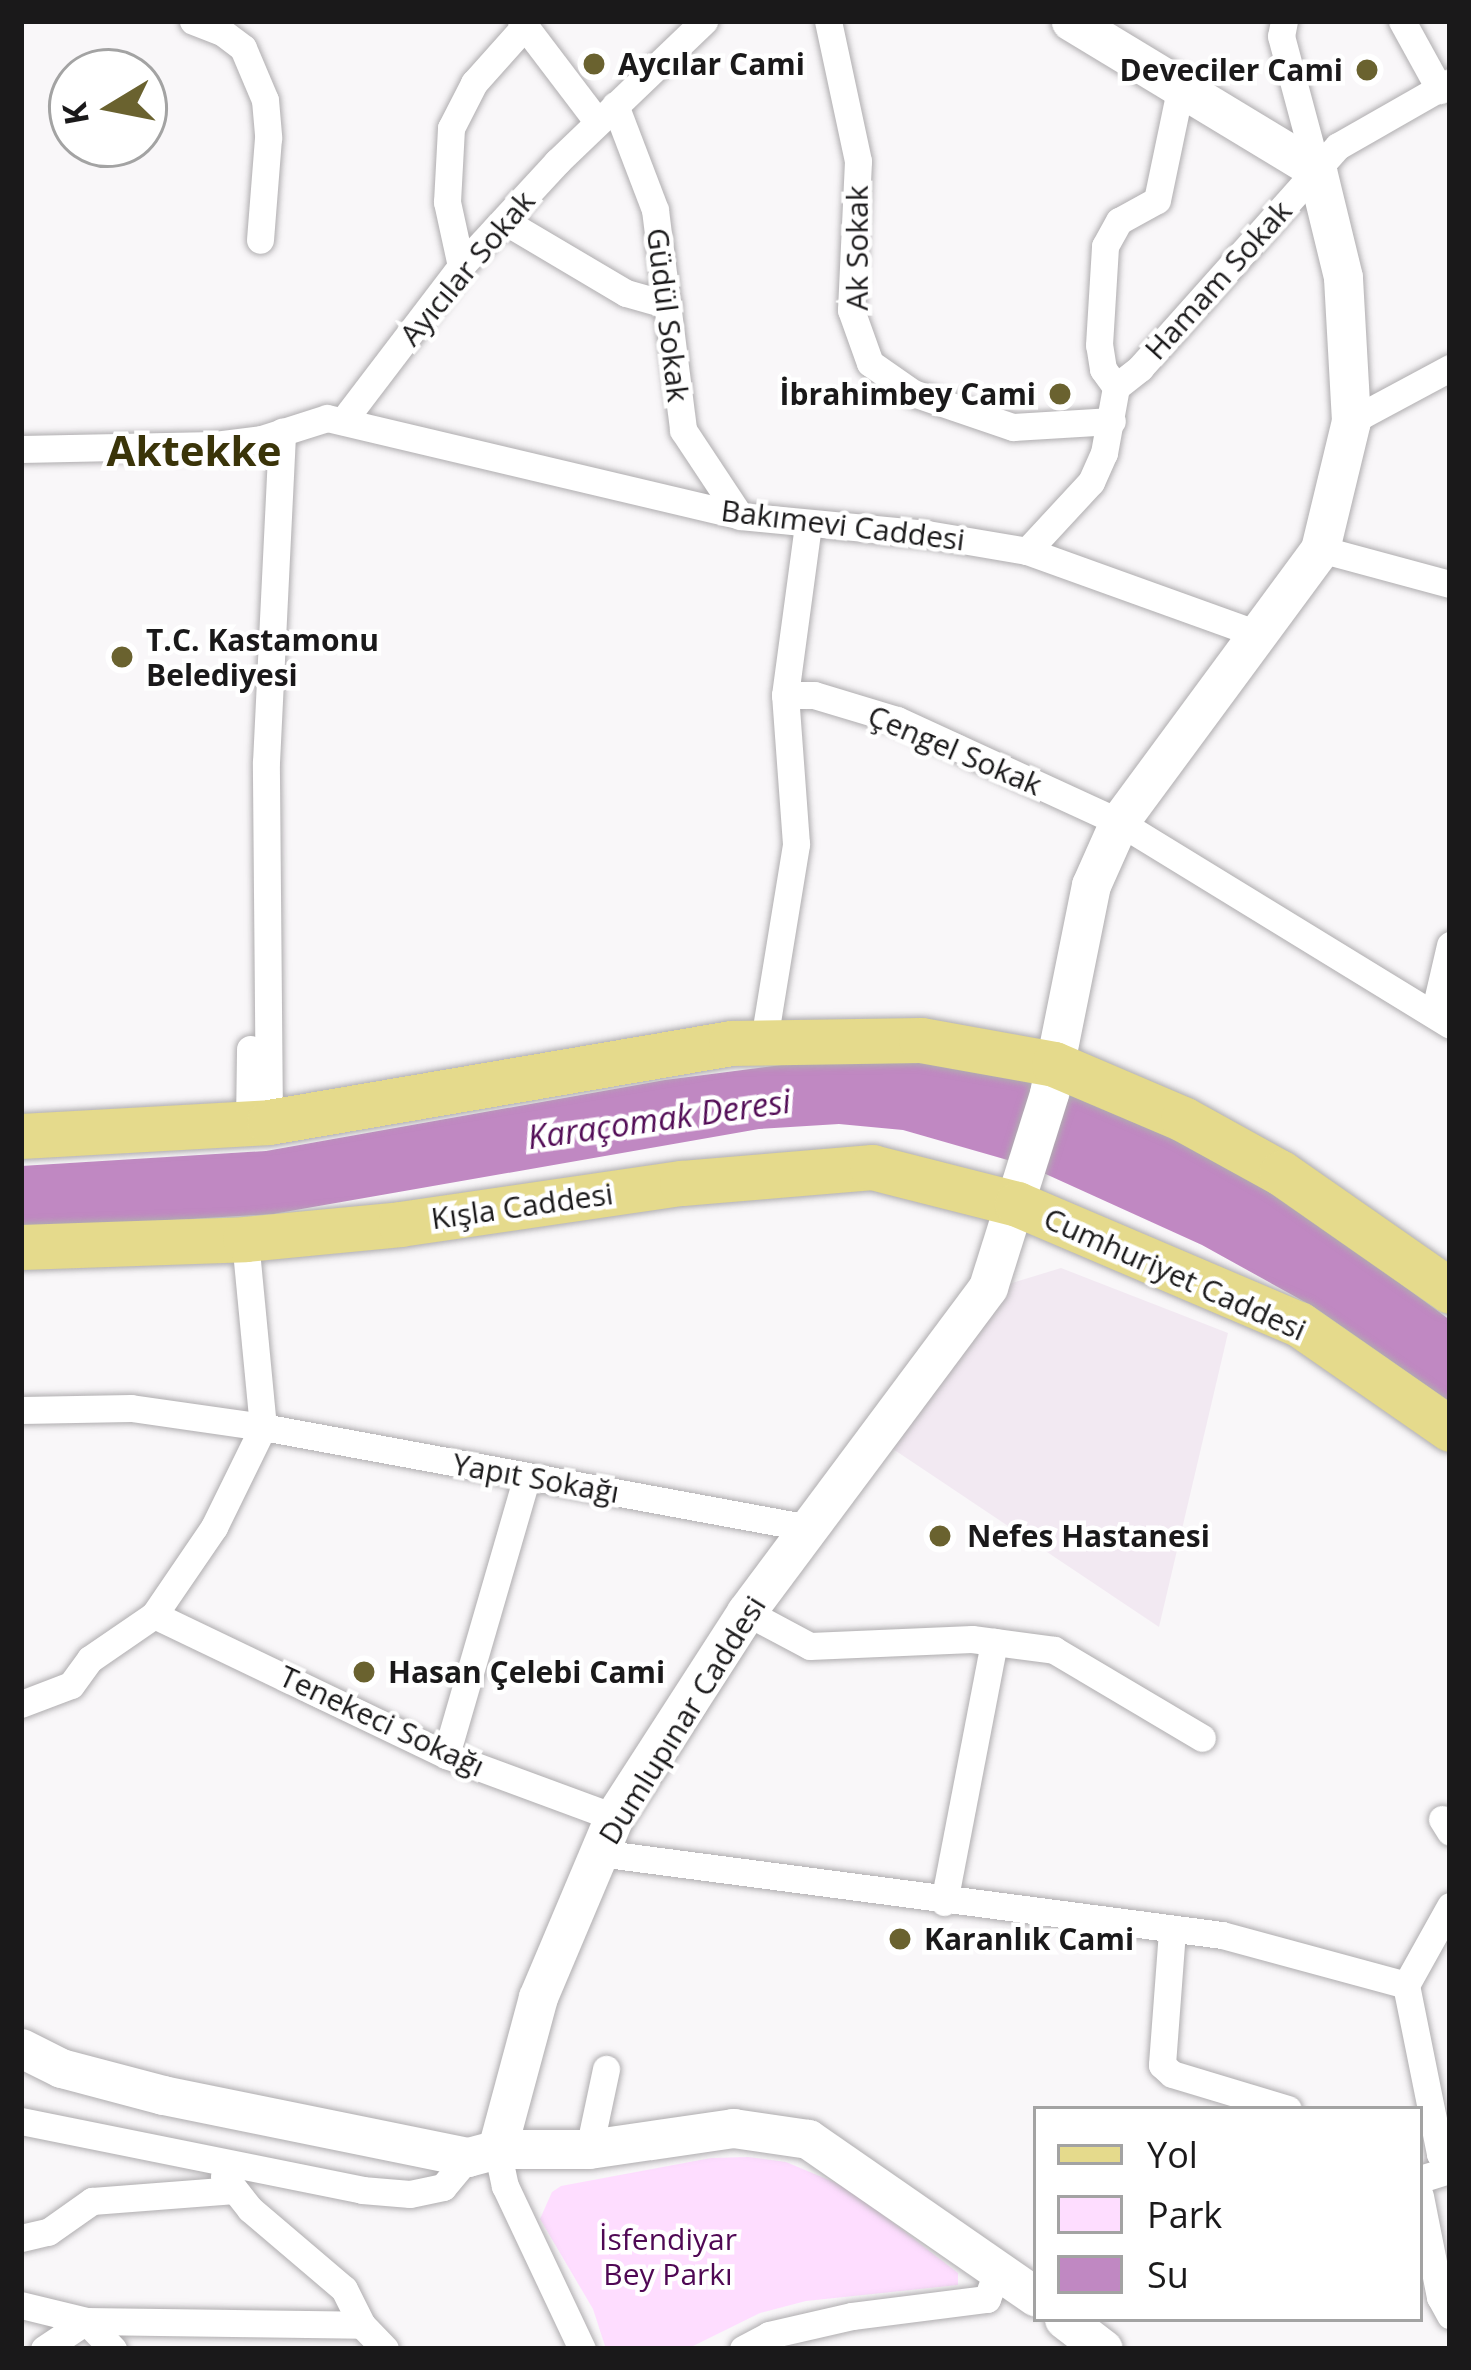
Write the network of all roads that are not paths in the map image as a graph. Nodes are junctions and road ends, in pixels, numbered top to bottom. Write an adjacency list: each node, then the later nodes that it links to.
1 (193, 21): 13 (street)
2 (704, 21): 10 (street, Ayıcılar Sokak)
3 (828, 21): 19 (street, Ak Sokak)
4 (1071, 21): 9 (main road)
5 (1284, 21): 11 (street)
6 (1402, 21): 8 (street)
7 (523, 24): 10 (street); 14 (street)
8 (1445, 86): 11 (street, Hamam Sokak)
9 (1180, 90): 11 (main road); 17 (street)
10 (606, 113): 12 (street, Ayıcılar Sokak); 15 (street, Güdül Sokak)
11 (1317, 170): 17 (street, Hamam Sokak); 20 (main road)
12 (506, 222): 14 (street, Ayıcılar Sokak); 15 (street)
13 (260, 239)
14 (461, 266): 18 (street, Ayıcılar Sokak)
15 (668, 305): 23 (street, Güdül Sokak)
16 (1450, 368): 20 (street)
17 (1116, 387): 19 (street)
18 (343, 421): 21 (street, Bakımevi Caddesi); 23 (street, Bakımevi Caddesi)
19 (1112, 421): 26 (street)
20 (1351, 422): 25 (main road)
21 (272, 435): 22 (street, Bakımevi Caddesi); 35 (street)
22 (21, 449)
23 (740, 516): 24 (street, Bakımevi Caddesi)
24 (808, 524): 26 (street, Bakımevi Caddesi); 29 (street)
25 (1320, 549): 27 (street); 28 (main road, Dumlupınar Caddesi)
26 (1027, 551): 28 (street, Bakımevi Caddesi)
27 (1450, 584)
28 (1257, 634): 30 (main road, Dumlupınar Caddesi)
29 (785, 695): 30 (street, Çengel Sokak); 33 (street)
30 (1119, 821): 32 (street, Çengel Sokak); 34 (main road, Dumlupınar Caddesi)
31 (1450, 945): 32 (street)
32 (1442, 1019)
33 (764, 1040): 34 (main road); 35 (main road)
34 (1054, 1064): 37 (main road, Dumlupınar Caddesi); 40 (main road)
35 (259, 1122): 36 (main road)
36 (21, 1136)
37 (1017, 1204): 38 (main road, Kışla Caddesi); 43 (main road, Cumhuriyet Caddesi); 45 (main road, Dumlupınar Caddesi)
38 (245, 1239): 39 (main road, Kışla Caddesi); 42 (street)
39 (21, 1247)
40 (1450, 1291)
41 (21, 1410): 42 (street, Yapıt Sokağı)
42 (263, 1427): 44 (street, Yapıt Sokağı); 47 (street)
43 (1450, 1430)
44 (526, 1478): 45 (street, Yapıt Sokağı); 51 (street)
45 (809, 1528): 46 (main road, Dumlupınar Caddesi)
46 (746, 1612): 48 (street); 52 (main road, Dumlupınar Caddesi)
47 (154, 1615): 49 (street); 51 (street, Tenekeci Sokağı)
48 (994, 1642): 50 (street); 53 (street)
49 (21, 1704)
50 (1202, 1738)
51 (446, 1755): 52 (street, Tenekeci Sokağı)
52 (607, 1835): 53 (street, Tenekeci Sokağı); 63 (main road, Dumlupınar Caddesi)
53 (944, 1902): 55 (street, Tenekeci Sokağı)
54 (1450, 1906): 56 (street)
55 (1172, 1931): 56 (street, Tenekeci Sokağı); 59 (street)
56 (1406, 1985): 60 (street)
57 (21, 2048): 63 (main road)
58 (606, 2069): 62 (street)
59 (1278, 2106)
60 (1426, 2111): 64 (street)
61 (21, 2121): 65 (street)
62 (589, 2149): 63 (main road); 69 (main road)
63 (482, 2153): 65 (street); 80 (street)
64 (1450, 2157)
65 (214, 2164): 66 (street)
66 (235, 2190): 68 (street); 75 (street)
67 (1423, 2216): 71 (street)
68 (21, 2238)
69 (998, 2268): 70 (main road); 76 (street)
70 (1033, 2295)
71 (1436, 2304)
72 (21, 2305): 73 (street)
73 (86, 2321): 75 (street); 77 (street); 78 (street)
74 (1068, 2322): 82 (main road)
75 (362, 2325): 79 (street)
76 (768, 2342): 81 (street)
77 (44, 2349)
78 (112, 2349)
79 (385, 2349)
80 (583, 2349)
81 (743, 2349)
82 (1103, 2349)

